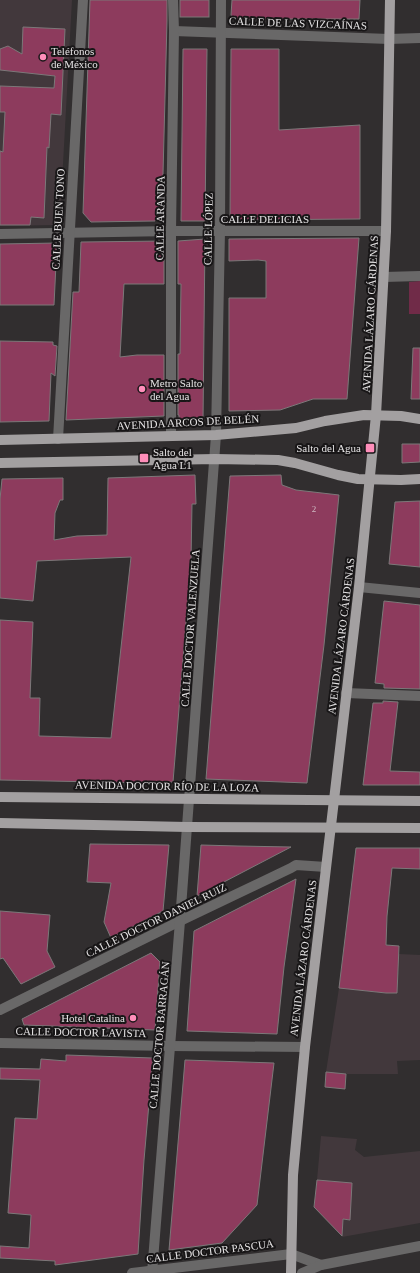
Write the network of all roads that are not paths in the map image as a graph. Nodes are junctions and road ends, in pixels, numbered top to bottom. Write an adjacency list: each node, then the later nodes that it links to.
1 (83, 0): 12 (street, CALLE BUEN TONO)
2 (174, 0): 5 (street, CALLE ARANDA)
3 (221, 0): 6 (street, CALLE LÓPEZ)
4 (390, 0): 8 (main road, AVENIDA LÁZARO CÁRDENAS)
5 (174, 31): 6 (street, CALLE DE LAS VIZCAÍNAS); 9 (street, CALLE ARANDA)
6 (221, 32): 8 (street, CALLE DE LAS VIZCAÍNAS); 10 (street, CALLE LÓPEZ)
7 (420, 38): 8 (street, CALLE DE LAS VIZCAÍNAS)
8 (389, 39): 11 (main road, AVENIDA LÁZARO CÁRDENAS)
9 (171, 231): 10 (street, CALLE DELICIAS); 12 (street, CALLE DELICIAS); 19 (street, CALLE ARANDA)
10 (220, 231): 11 (street, CALLE DELICIAS); 18 (street, CALLE LÓPEZ)
11 (386, 231): 15 (main road, AVENIDA LÁZARO CÁRDENAS)
12 (69, 233): 13 (street, CALLE DELICIAS); 20 (street, CALLE BUEN TONO)
13 (0, 234)
14 (420, 276): 15 (street)
15 (384, 277): 16 (main road, AVENIDA LÁZARO CÁRDENAS)
16 (376, 415): 17 (main road, AVENIDA ARCOS DE BELÉN); 18 (main road, AVENIDA ARCOS DE BELÉN); 25 (main road, AVENIDA LÁZARO CÁRDENAS)
17 (420, 419)
18 (216, 435): 19 (main road, AVENIDA ARCOS DE BELÉN); 22 (street, CALLE LÓPEZ)
19 (171, 436): 20 (main road, AVENIDA ARCOS DE BELÉN)
20 (58, 439): 21 (main road, AVENIDA ARCOS DE BELÉN)
21 (0, 440)
22 (215, 459): 23 (main road); 25 (main road); 31 (street, CALLE DOCTOR VALENZUELA)
23 (0, 463)
24 (420, 479): 25 (main road)
25 (370, 480): 26 (main road, AVENIDA LÁZARO CÁRDENAS)
26 (359, 587): 27 (street); 28 (main road, AVENIDA LÁZARO CÁRDENAS)
27 (420, 593)
28 (346, 693): 29 (street); 32 (main road, AVENIDA LÁZARO CÁRDENAS)
29 (420, 696)
30 (0, 797): 31 (main road, AVENIDA DOCTOR RÍO DE LA LOZA)
31 (189, 799): 32 (main road, AVENIDA DOCTOR RÍO DE LA LOZA); 35 (street, CALLE DOCTOR BARRAGÁN)
32 (334, 800): 33 (main road, AVENIDA DOCTOR RÍO DE LA LOZA); 36 (main road, AVENIDA LÁZARO CÁRDENAS)
33 (420, 801)
34 (0, 824): 35 (main road)
35 (187, 827): 36 (main road); 39 (street, CALLE DOCTOR BARRAGÁN)
36 (330, 828): 37 (main road); 38 (main road, AVENIDA LÁZARO CÁRDENAS)
37 (420, 828)
38 (326, 867): 39 (street, CALLE DOCTOR DANIEL RUIZ); 43 (main road, AVENIDA LÁZARO CÁRDENAS)
39 (180, 920): 40 (street, CALLE DOCTOR DANIEL RUIZ); 42 (street, CALLE DOCTOR BARRAGÁN)
40 (0, 1010)
41 (0, 1043): 42 (street, CALLE DOCTOR LAVISTA)
42 (170, 1046): 43 (street, CALLE DOCTOR LAVISTA); 47 (street, CALLE DOCTOR BARRAGÁN)
43 (305, 1047): 45 (main road, AVENIDA LÁZARO CÁRDENAS)
44 (420, 1246): 46 (street)
45 (291, 1254): 46 (street); 47 (street, CALLE DOCTOR PASCUA); 49 (main road, AVENIDA LÁZARO CÁRDENAS)
46 (321, 1265): 50 (street)
47 (152, 1272): 48 (street, CALLE DOCTOR PASCUA)
48 (132, 1273)
49 (291, 1273)
50 (302, 1273)

